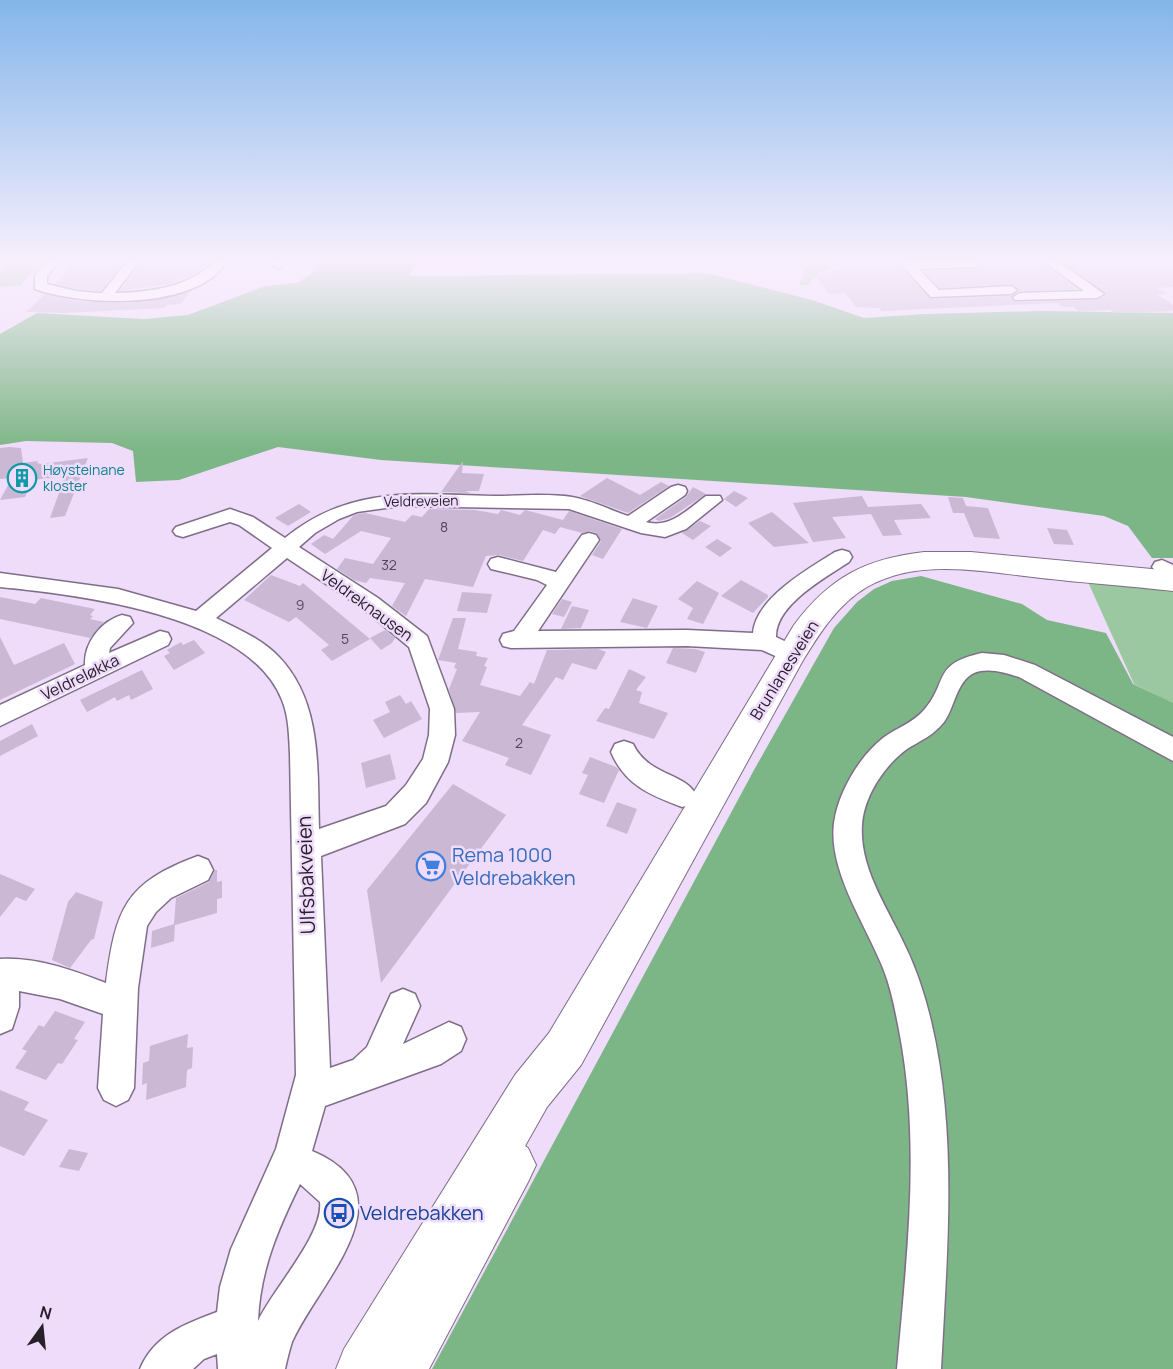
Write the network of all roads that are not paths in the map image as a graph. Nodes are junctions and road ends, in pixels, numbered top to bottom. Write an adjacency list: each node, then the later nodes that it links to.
1 (678, 491): 5 (street)
2 (713, 500): 5 (street, Veldreveien)
3 (623, 501): 4 (street)
4 (604, 513): 5 (street, Veldreveien); 8 (street, Veldreveien)
5 (631, 523)
6 (183, 531): 8 (street)
7 (589, 540): 13 (street)
8 (285, 548): 14 (street, Veldreveien); 23 (street, Veldreknausen)
9 (842, 557): 17 (street)
10 (498, 564): 13 (street)
11 (1169, 575): 17 (main road, Brunlanesveien)
12 (0, 580): 14 (street, Ulfsbakveien)
13 (559, 585): 17 (street)
14 (199, 620): 23 (street, Ulfsbakveien)
15 (122, 623): 18 (street)
16 (160, 639): 18 (street, Veldreløkka)
17 (778, 648): 30 (main road, Brunlanesveien)
18 (97, 668): 19 (street, Veldreløkka)
19 (0, 716)
20 (1173, 750): 41 (street)
21 (624, 752): 22 (street)
22 (682, 795)
23 (305, 848): 33 (street, Ulfsbakveien)
24 (198, 870): 26 (street)
25 (0, 977): 26 (street); 28 (street)
26 (120, 1005): 32 (street)
27 (403, 1006): 31 (street)
28 (0, 1017)
29 (448, 1039): 31 (street)
30 (565, 1049): 39 (main road, Brunlanesveien); 40 (main road, Brunlanesveien)
31 (363, 1074): 33 (street)
32 (116, 1088)
33 (309, 1094): 34 (street, Ulfsbakveien)
34 (291, 1162): 35 (street, Ulfsbakveien); 38 (street)
35 (237, 1325): 36 (street); 37 (street, Ulfsbakveien)
36 (162, 1369)
37 (240, 1369)
38 (263, 1369)
39 (364, 1369)
40 (398, 1369)
41 (919, 1369)

